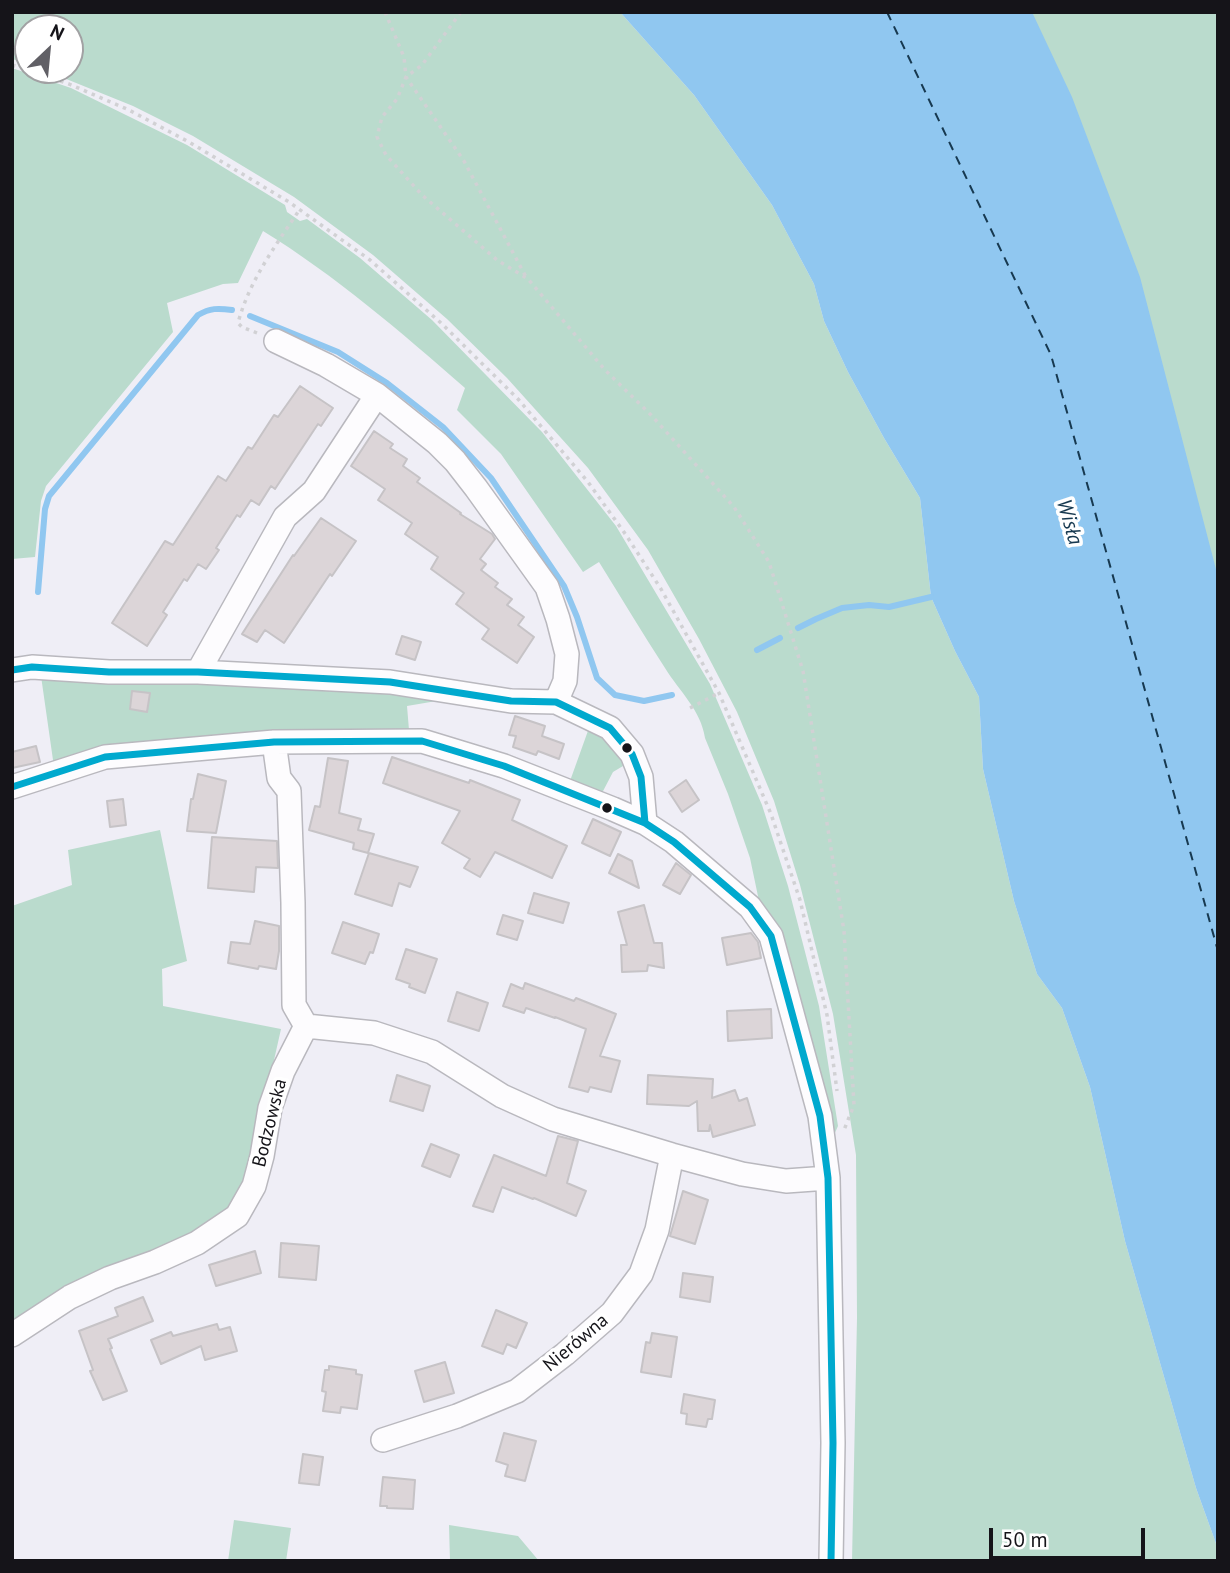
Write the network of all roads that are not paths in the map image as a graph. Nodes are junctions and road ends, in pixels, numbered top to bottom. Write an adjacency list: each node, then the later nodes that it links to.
1 (276, 341): 2 (street)
2 (377, 395): 4 (street); 5 (street)
3 (22, 669): 4 (street)
4 (198, 672): 5 (street)
5 (556, 702): 8 (street)
6 (274, 741): 7 (street); 8 (street); 9 (street)
7 (12, 787)
8 (645, 823): 11 (street)
9 (306, 1026): 10 (street); 12 (street, Bodzowska)
10 (671, 1155): 11 (street); 13 (street, Nierówna)
11 (828, 1178): 14 (street)
12 (12, 1335)
13 (383, 1440)
14 (831, 1561)

